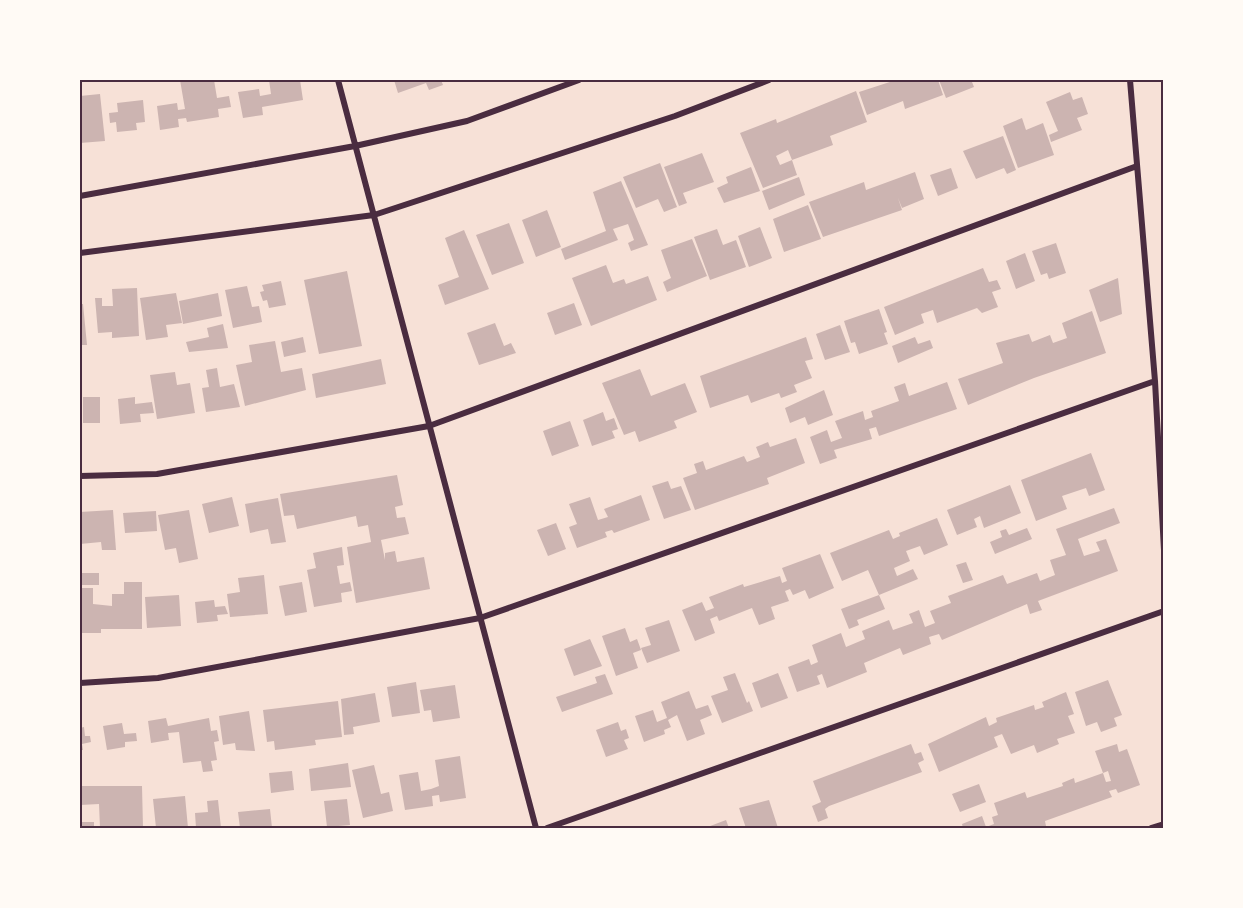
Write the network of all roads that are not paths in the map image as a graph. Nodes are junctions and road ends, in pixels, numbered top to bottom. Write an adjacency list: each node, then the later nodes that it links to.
1 (338, 80): 5 (street)
2 (579, 80): 5 (street)
3 (769, 80): 8 (street)
4 (1130, 80): 6 (street)
5 (355, 146): 7 (street); 8 (street)
6 (1137, 166): 10 (street); 11 (street)
7 (80, 196)
8 (374, 215): 9 (street); 11 (street)
9 (80, 253)
10 (1155, 381): 13 (street); 15 (street)
11 (429, 426): 12 (street); 15 (street)
12 (80, 476)
13 (1164, 550)
14 (1164, 612): 19 (street)
15 (480, 618): 16 (street); 18 (street)
16 (80, 683)
17 (1164, 824): 20 (street)
18 (536, 828)
19 (547, 828)
20 (1151, 828)

